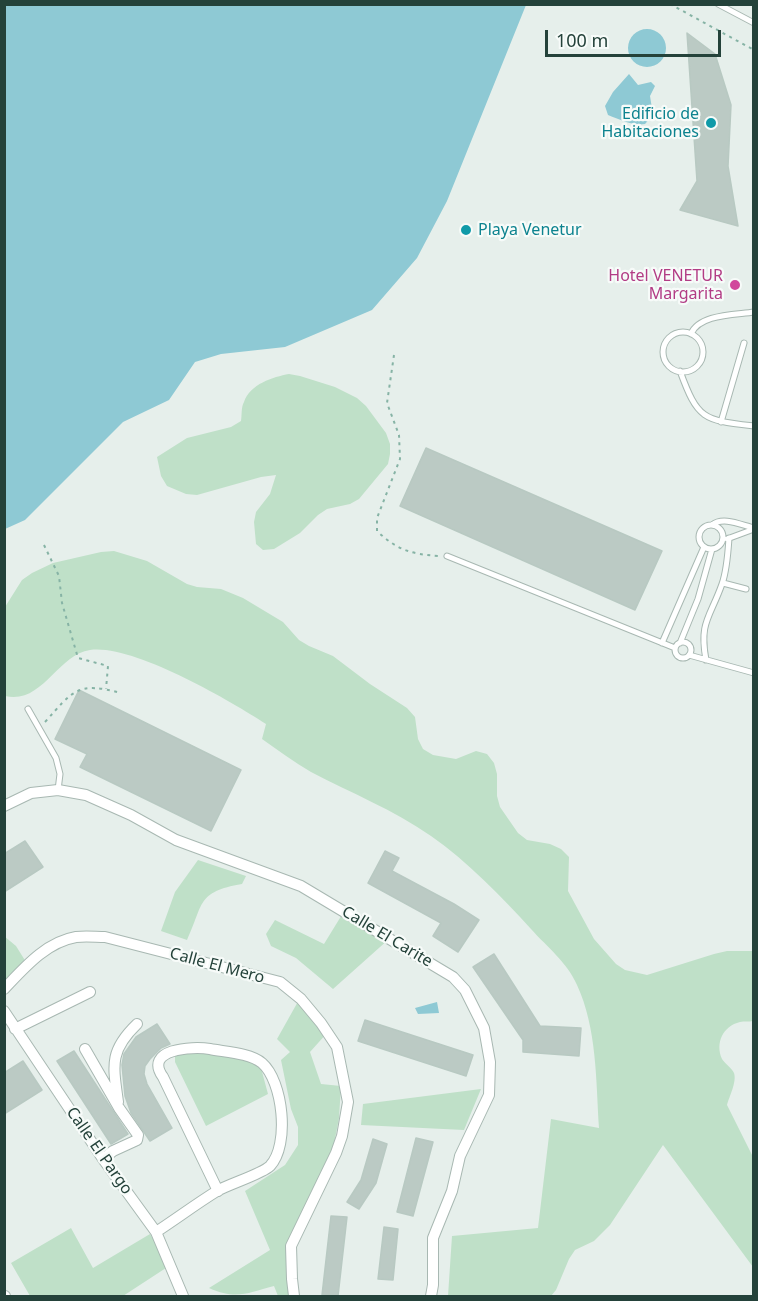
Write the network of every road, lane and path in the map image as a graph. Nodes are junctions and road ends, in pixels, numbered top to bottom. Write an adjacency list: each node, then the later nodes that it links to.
1 (670, 4): 4 (path)
2 (718, 4): 3 (lane)
3 (753, 23)
4 (753, 50)
5 (753, 312): 6 (lane)
6 (691, 334): 9 (lane); 9 (lane)
7 (744, 343): 10 (lane)
8 (394, 355): 19 (path)
9 (680, 371): 10 (lane)
10 (721, 422): 11 (lane)
11 (753, 426)
12 (712, 525): 13 (lane); 15 (lane); 17 (lane)
13 (753, 528): 14 (lane)
14 (729, 538): 15 (lane); 20 (lane)
15 (720, 544): 18 (lane)
16 (45, 545): 27 (path)
17 (704, 547): 18 (lane); 22 (lane)
18 (712, 549): 23 (lane)
19 (447, 556): 22 (lane)
20 (723, 583): 21 (lane); 25 (lane)
21 (746, 589)
22 (662, 643): 23 (lane)
23 (678, 645): 24 (lane); 24 (lane)
24 (688, 655): 25 (lane)
25 (706, 660): 26 (lane)
26 (753, 673)
27 (105, 688): 28 (path); 30 (path)
28 (121, 693)
29 (28, 709): 30 (lane)
30 (39, 728): 31 (lane)
31 (58, 790): 32 (street, Calle El Carite); 45 (street, Calle El Carite)
32 (4, 806)
33 (4, 989): 44 (street, Calle El Mero)
34 (90, 992): 37 (street)
35 (4, 1011): 37 (street, Calle El Pargo)
36 (137, 1024): 39 (street)
37 (15, 1029): 40 (street, Calle El Pargo)
38 (85, 1049): 39 (street)
39 (119, 1108): 40 (street)
40 (103, 1159): 42 (street, Calle El Pargo)
41 (218, 1191): 41 (street); 42 (street)
42 (156, 1232): 43 (street, Calle El Pargo)
43 (183, 1296)
44 (294, 1296)
45 (431, 1296)

